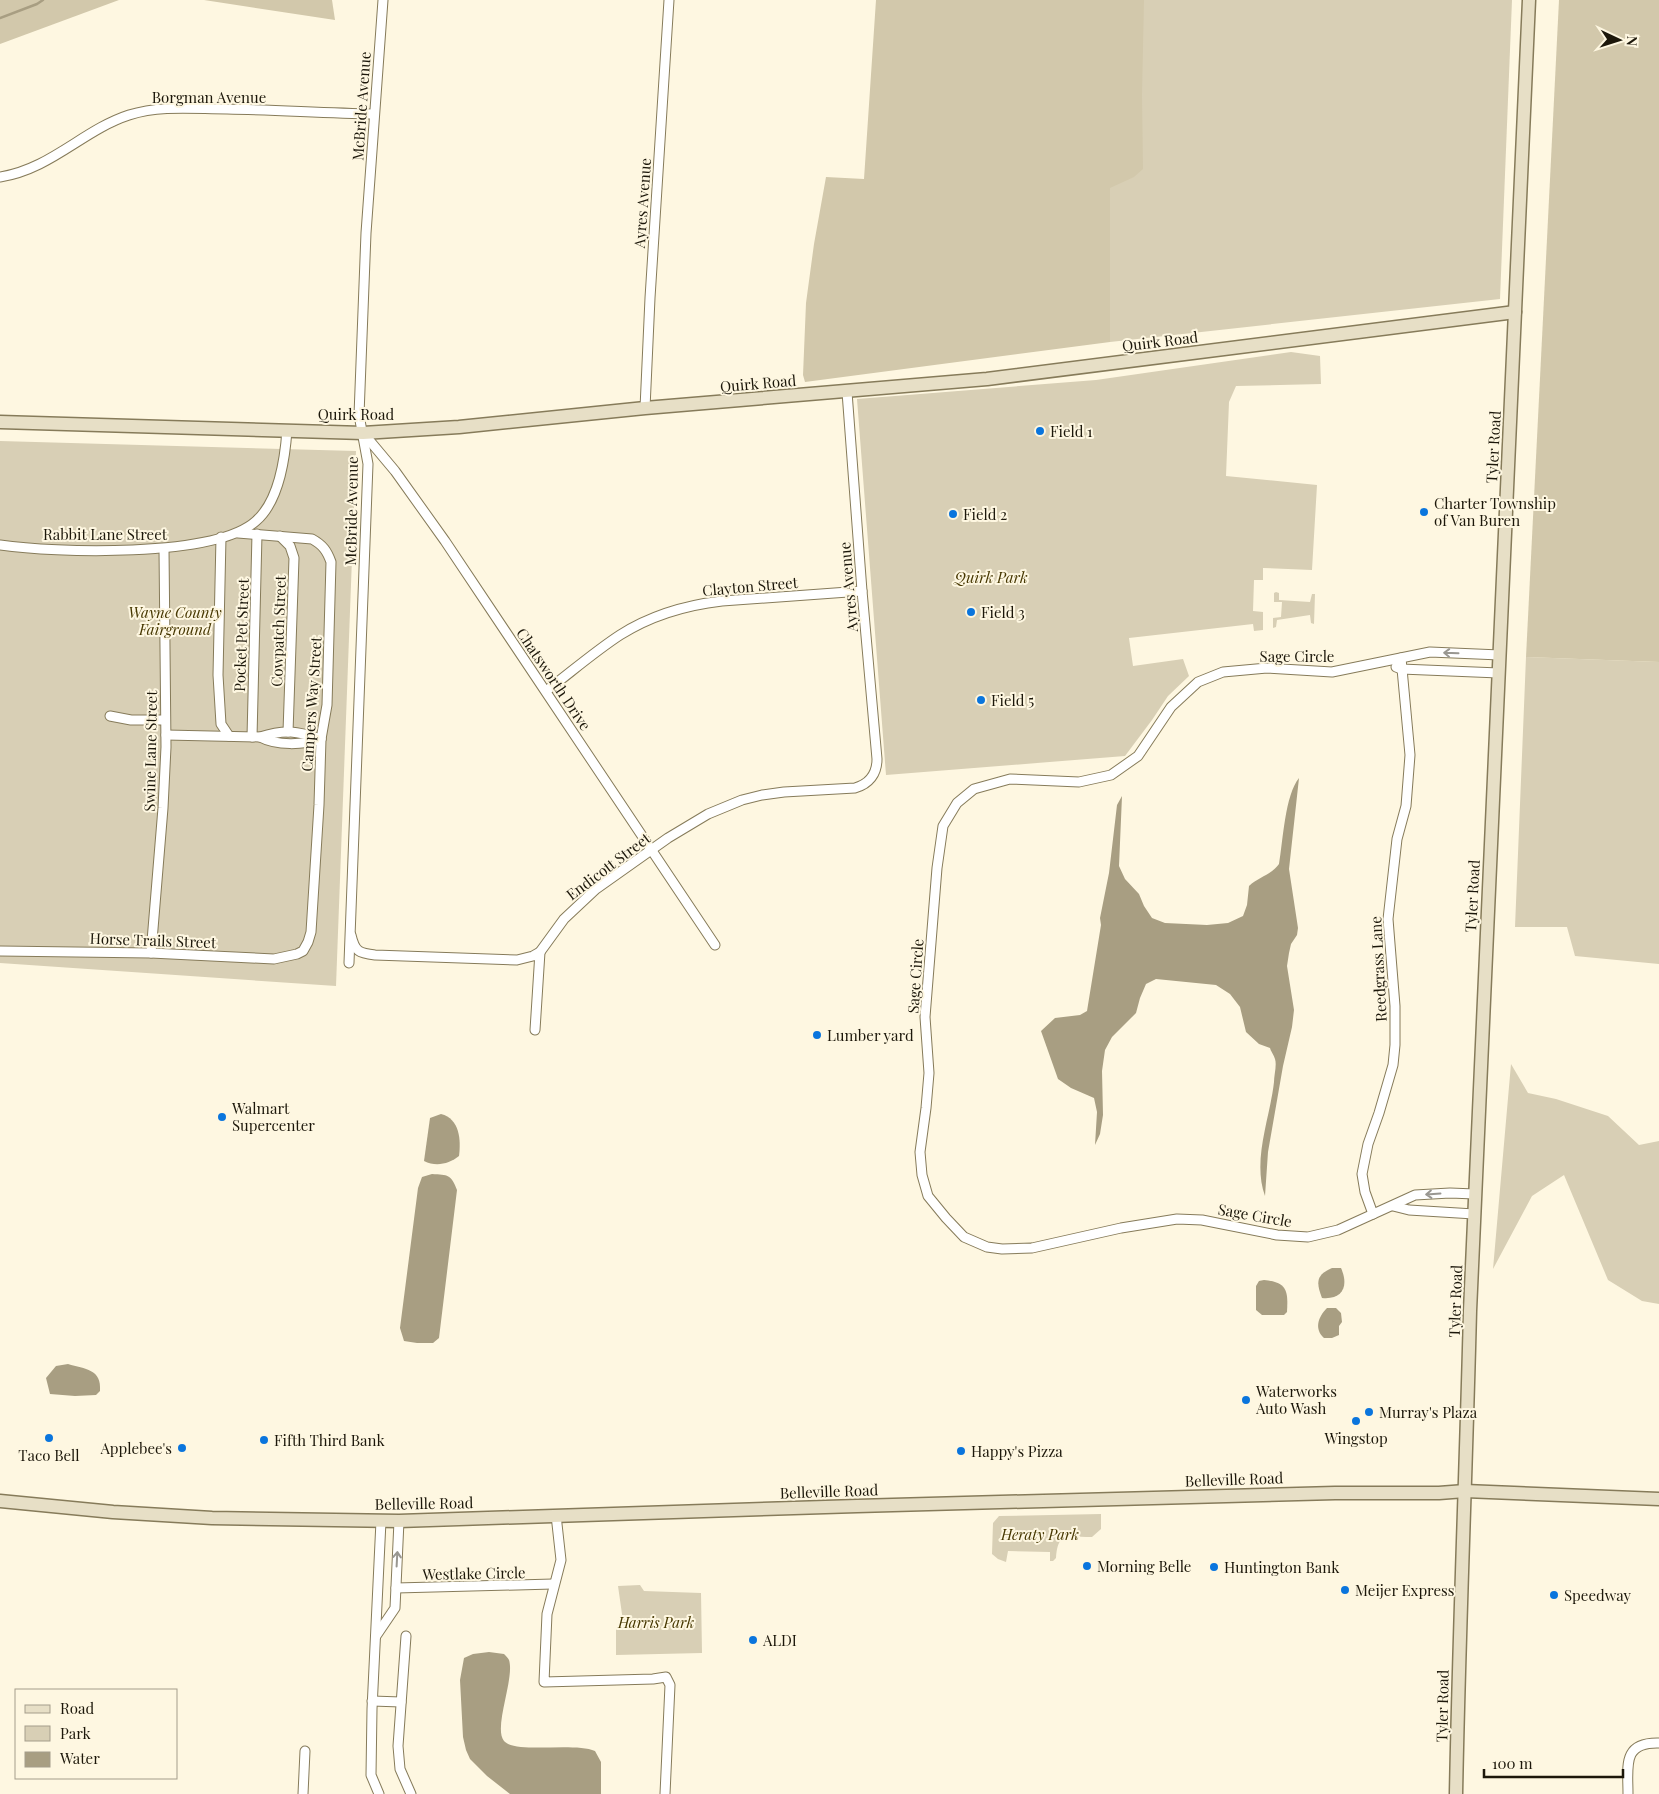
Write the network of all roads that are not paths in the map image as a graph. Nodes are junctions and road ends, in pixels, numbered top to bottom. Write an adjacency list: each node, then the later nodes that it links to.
1 (383, 0): 4 (street, McBride Avenue)
2 (669, 0): 8 (street, Ayres Avenue)
3 (1529, 0): 6 (street, Tyler Road)
4 (374, 114): 5 (street, Borgman Avenue); 11 (street, McBride Avenue)
5 (0, 177)
6 (1515, 312): 7 (street, Quirk Road); 19 (street, Tyler Road)
7 (847, 392): 8 (street, Quirk Road); 18 (street, Ayres Avenue)
8 (645, 408): 11 (street, Quirk Road)
9 (0, 422): 10 (street, Quirk Road)
10 (287, 430): 11 (street, Quirk Road); 12 (street, Rabbit Lane Street)
11 (363, 432): 24 (street, Chatsworth Drive); 34 (street, McBride Avenue)
12 (238, 533): 13 (street, Campers Way Street); 15 (street, Rabbit Lane Street)
13 (258, 534): 14 (street, Campers Way Street); 30 (street, Pocket Pet Street)
14 (280, 536): 27 (street, Cowpatch Street); 31 (street, Campers Way Street)
15 (221, 537): 17 (street, Rabbit Lane Street); 29 (street)
16 (0, 545): 17 (street, Rabbit Lane Street)
17 (164, 549): 26 (street, Swine Lane Street)
18 (862, 591): 24 (street, Clayton Street); 32 (street, Ayres Avenue)
19 (1500, 655): 20 (street, Sage Circle, one-way to 20); 23 (street, Tyler Road)
20 (1401, 658): 21 (street, Sage Circle); 22 (street, Reedgrass Lane)
21 (1384, 663): 22 (street, Sage Circle); 44 (street, Sage Circle)
22 (1401, 669): 23 (street, Sage Circle); 44 (street, Reedgrass Lane)
23 (1499, 673): 42 (street, Tyler Road)
24 (546, 691): 33 (street, Chatsworth Drive)
25 (110, 716): 26 (street)
26 (165, 720): 28 (street, Swine Lane Street)
27 (288, 732): 30 (street); 31 (street)
28 (166, 735): 29 (street); 39 (street, Swine Lane Street)
29 (229, 736): 30 (street)
30 (256, 737): 31 (street)
31 (321, 739): 36 (street, Campers Way Street)
32 (871, 778): 33 (street, Endicott Street)
33 (652, 849): 35 (street, Chatsworth Drive); 38 (street, Endicott Street)
34 (351, 935): 38 (street); 40 (street, McBride Avenue)
35 (715, 945)
36 (303, 950): 39 (street, Horse Trails Street)
37 (0, 951): 39 (street, Horse Trails Street)
38 (540, 952): 41 (street)
39 (151, 953)
40 (349, 963)
41 (536, 1030)
42 (1475, 1194): 43 (street, Sage Circle, one-way to 43); 45 (street, Tyler Road)
43 (1393, 1206): 44 (street, Sage Circle); 45 (street)
44 (1373, 1214)
45 (1474, 1214): 46 (street, Tyler Road)
46 (1465, 1491): 47 (street, Belleville Road); 49 (street, Belleville Road); 65 (street, Tyler Road)
47 (1659, 1499)
48 (0, 1501): 50 (street, Belleville Road)
49 (556, 1516): 51 (street, Belleville Road); 52 (street)
50 (381, 1521): 51 (street, Belleville Road); 55 (street)
51 (399, 1521): 53 (street, one-way to 51)
52 (553, 1584): 53 (street, Westlake Circle); 64 (street)
53 (396, 1588): 55 (street)
54 (406, 1636): 57 (street)
55 (376, 1637): 56 (street)
56 (372, 1701): 57 (street); 60 (street)
57 (401, 1702): 63 (street)
58 (1659, 1743): 66 (street)
59 (305, 1751): 61 (street)
60 (378, 1791): 62 (street)
61 (304, 1794)
62 (368, 1794)
63 (411, 1794)
64 (664, 1794)
65 (1456, 1794)
66 (1628, 1794)

